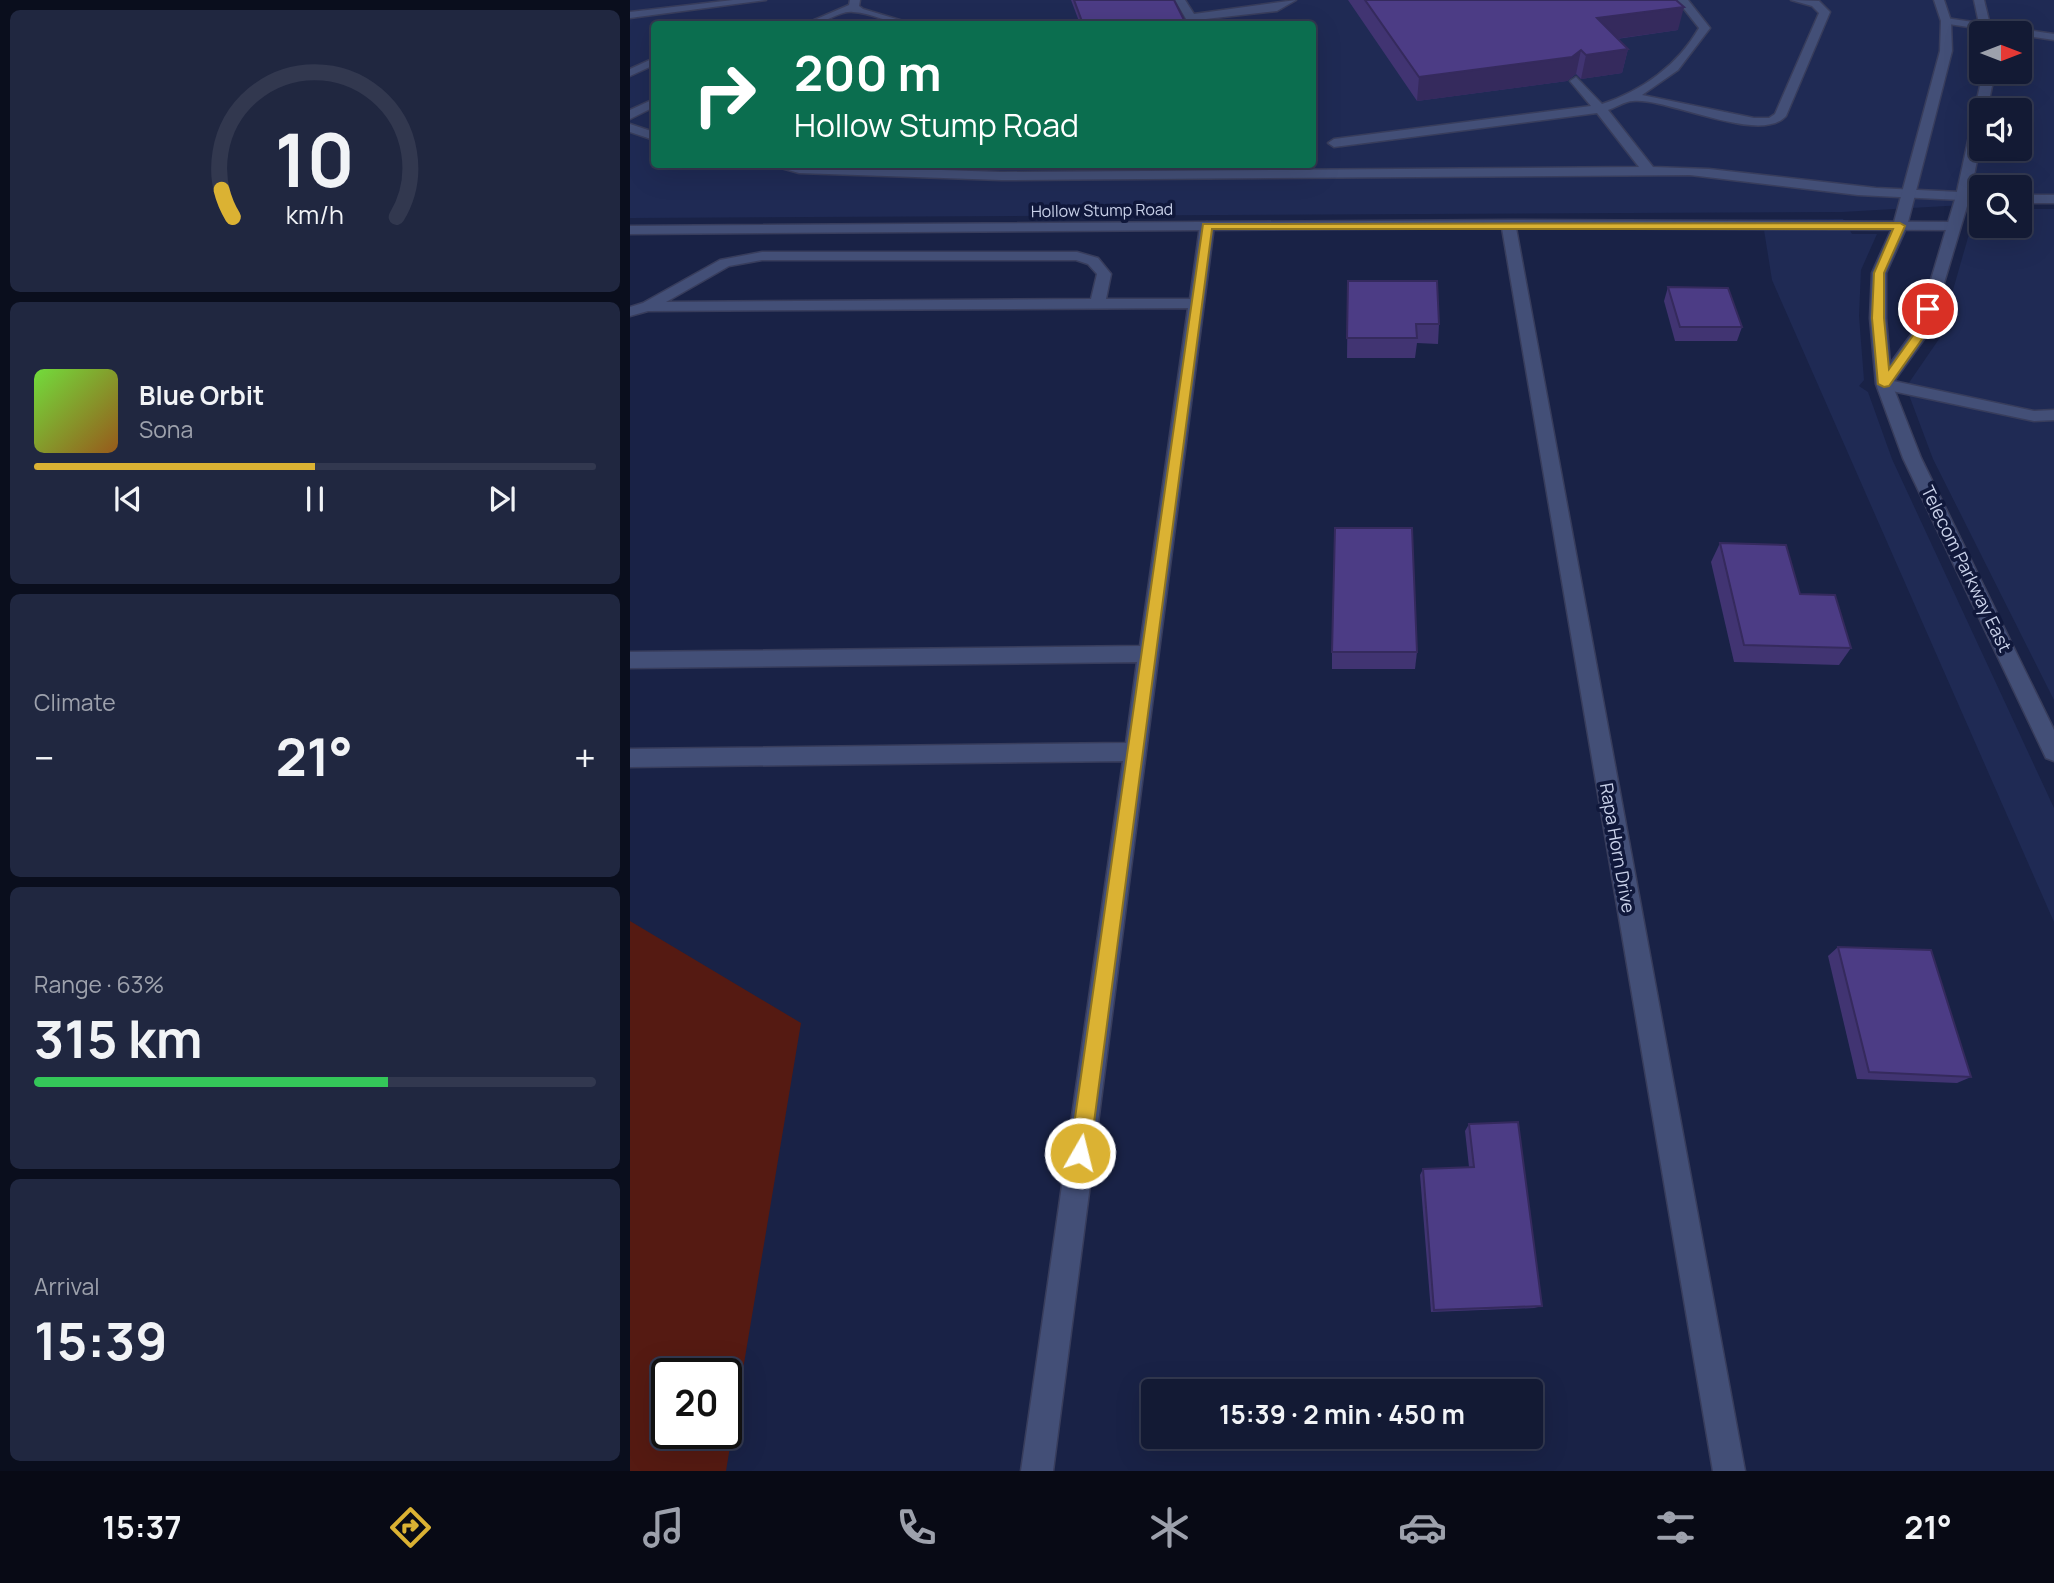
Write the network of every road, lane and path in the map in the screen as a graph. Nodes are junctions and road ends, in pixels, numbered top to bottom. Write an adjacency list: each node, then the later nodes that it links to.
1 (761, 0): 9 (street)
2 (1180, 0): 12 (street)
3 (1290, 0): 13 (street)
4 (1682, 0): 23 (street)
5 (1796, 0): 23 (street)
6 (1939, 0): 14 (street, Telecom Parkway East)
7 (1979, 0): 15 (street)
8 (854, 3): 10 (street); 11 (street)
9 (630, 15)
10 (816, 21)
11 (886, 21)
12 (1191, 21)
13 (1198, 21)
14 (1946, 21): 16 (street); 35 (street, Telecom Parkway East)
15 (1984, 21)
16 (1969, 27)
17 (2032, 35): 18 (street)
18 (2054, 37)
19 (651, 62): 20 (street)
20 (630, 73)
21 (1576, 81): 25 (street)
22 (1986, 84): 36 (street)
23 (1633, 97): 25 (street)
24 (651, 104): 26 (street)
25 (1600, 108): 29 (street); 33 (street)
26 (630, 115)
27 (630, 128): 28 (street)
28 (651, 135)
29 (1334, 143)
30 (892, 168): 32 (street)
31 (1254, 168): 34 (street)
32 (1002, 170): 34 (street)
33 (1649, 171): 34 (street); 35 (street)
34 (1248, 172)
35 (1908, 195): 36 (street); 42 (street, Telecom Parkway East)
36 (1963, 196): 37 (street); 43 (street)
37 (1969, 196)
38 (2032, 199): 39 (street)
39 (2054, 199)
40 (1507, 224): 41 (street, Hollow Stump Road); 42 (street, Hollow Stump Road); 57 (street, Rapa Horn Drive)
41 (1207, 226): 44 (street, Hollow Stump Road); 45 (street)
42 (1900, 226): 43 (street, Hollow Stump Road); 49 (street, Telecom Parkway East)
43 (1953, 226): 49 (street)
44 (630, 230)
45 (1196, 303): 46 (street); 51 (street)
46 (1097, 304): 47 (street); 47 (street)
47 (647, 307): 48 (street)
48 (630, 312)
49 (1884, 384): 50 (street); 54 (street, Telecom Parkway East)
50 (2054, 416)
51 (1148, 654): 52 (street); 53 (street)
52 (630, 660)
53 (1135, 752): 55 (street); 56 (street)
54 (2054, 752)
55 (630, 758)
56 (1037, 1471)
57 (1729, 1471)

